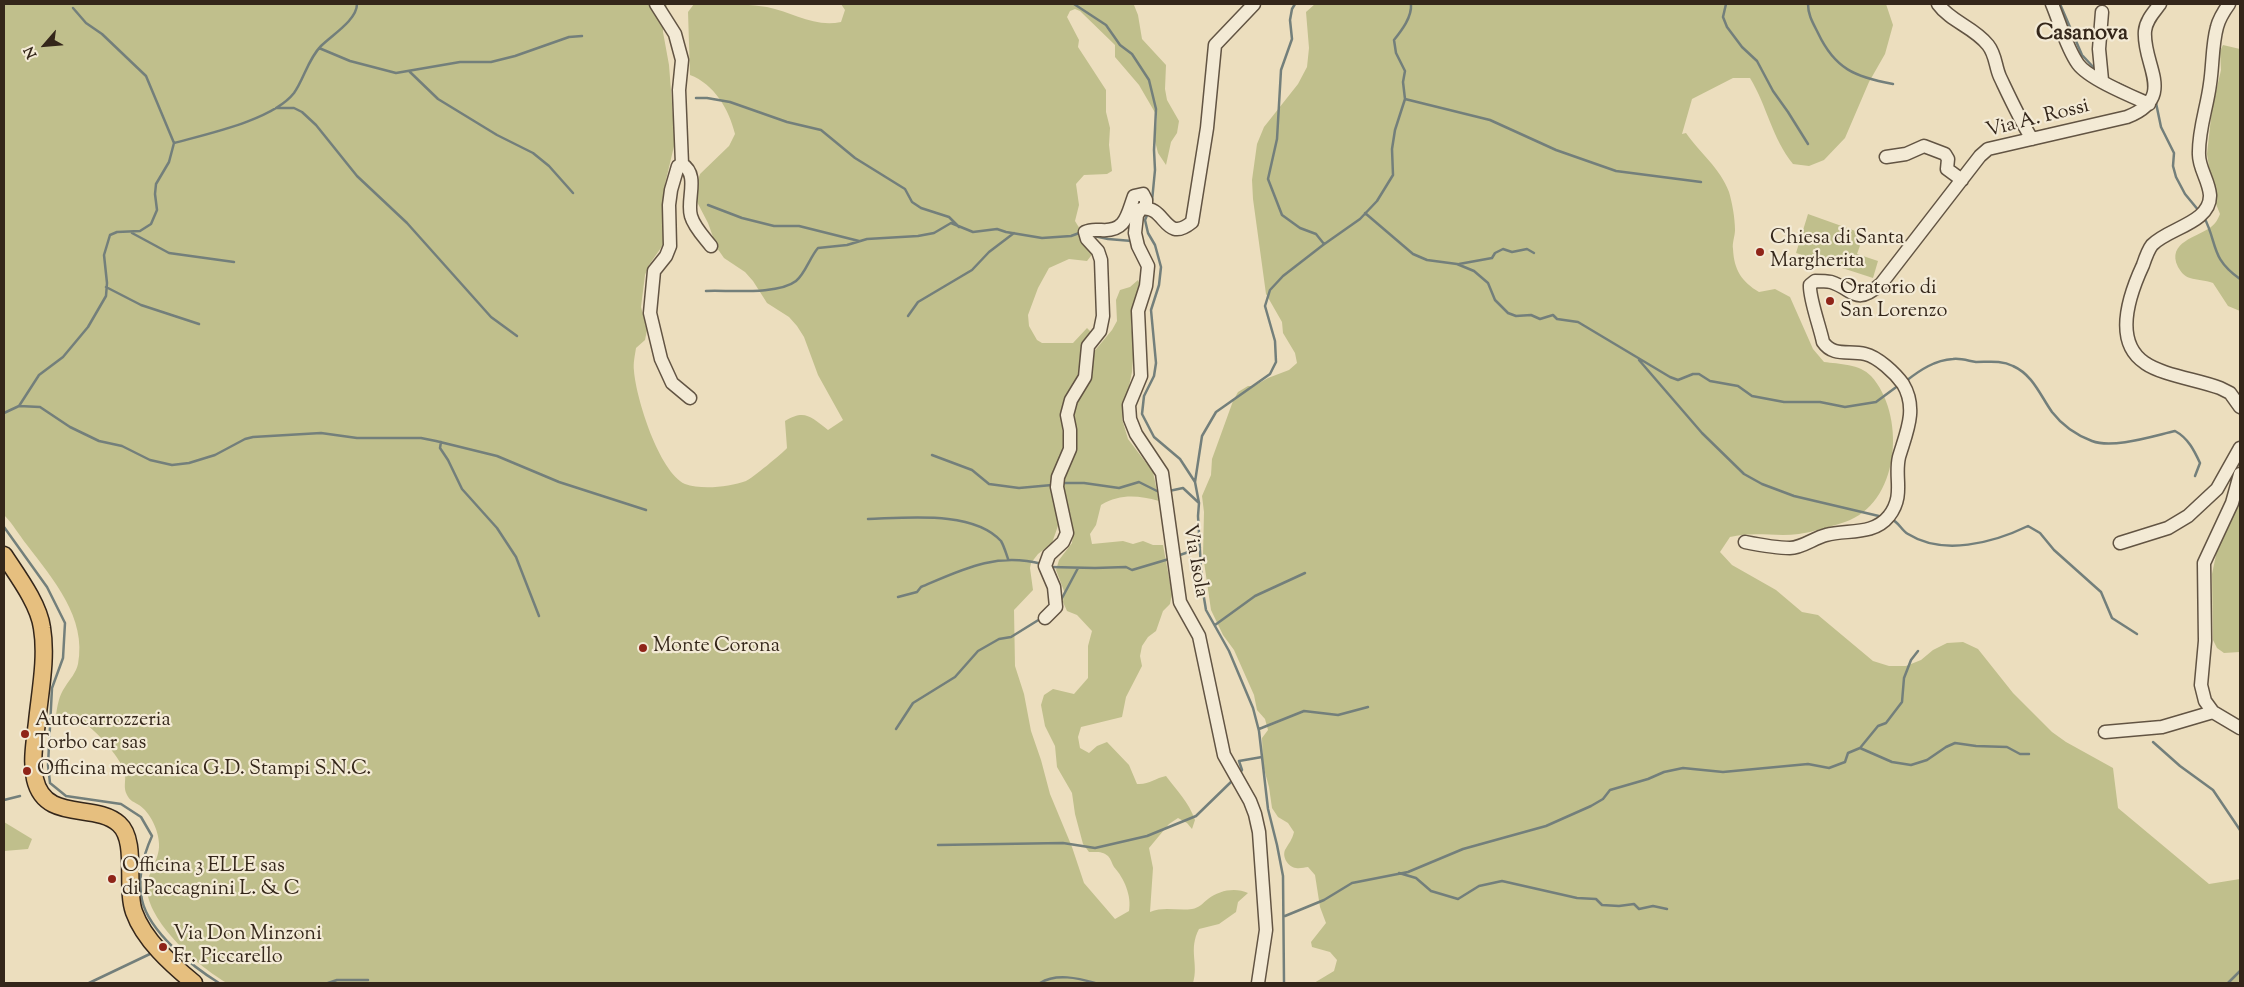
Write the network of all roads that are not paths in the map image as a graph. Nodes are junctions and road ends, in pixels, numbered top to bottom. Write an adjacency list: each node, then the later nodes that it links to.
1 (656, 4): 12 (street)
2 (1254, 4): 14 (street)
3 (1938, 4): 10 (street)
4 (2052, 4): 8 (street)
5 (2160, 4): 9 (street)
6 (2229, 4): 17 (street)
7 (2102, 12): 8 (street)
8 (2102, 80): 9 (street)
9 (2149, 104): 10 (street, Via A. Rossi)
10 (2032, 139): 13 (street, Via A. Rossi)
11 (1886, 157): 13 (street)
12 (682, 164): 15 (street); 16 (street)
13 (1962, 180): 20 (street, Via A. Rossi)
14 (1146, 208): 23 (street); 28 (street, Via Isola)
15 (711, 246)
16 (690, 398)
17 (2240, 407)
18 (2240, 448): 21 (street)
19 (2240, 474): 24 (street)
20 (1745, 542)
21 (2120, 543)
22 (4, 555): 27 (main road)
23 (1045, 618)
24 (2213, 712): 25 (street); 26 (street)
25 (2240, 728)
26 (2105, 732)
27 (194, 983)
28 (1258, 983)

